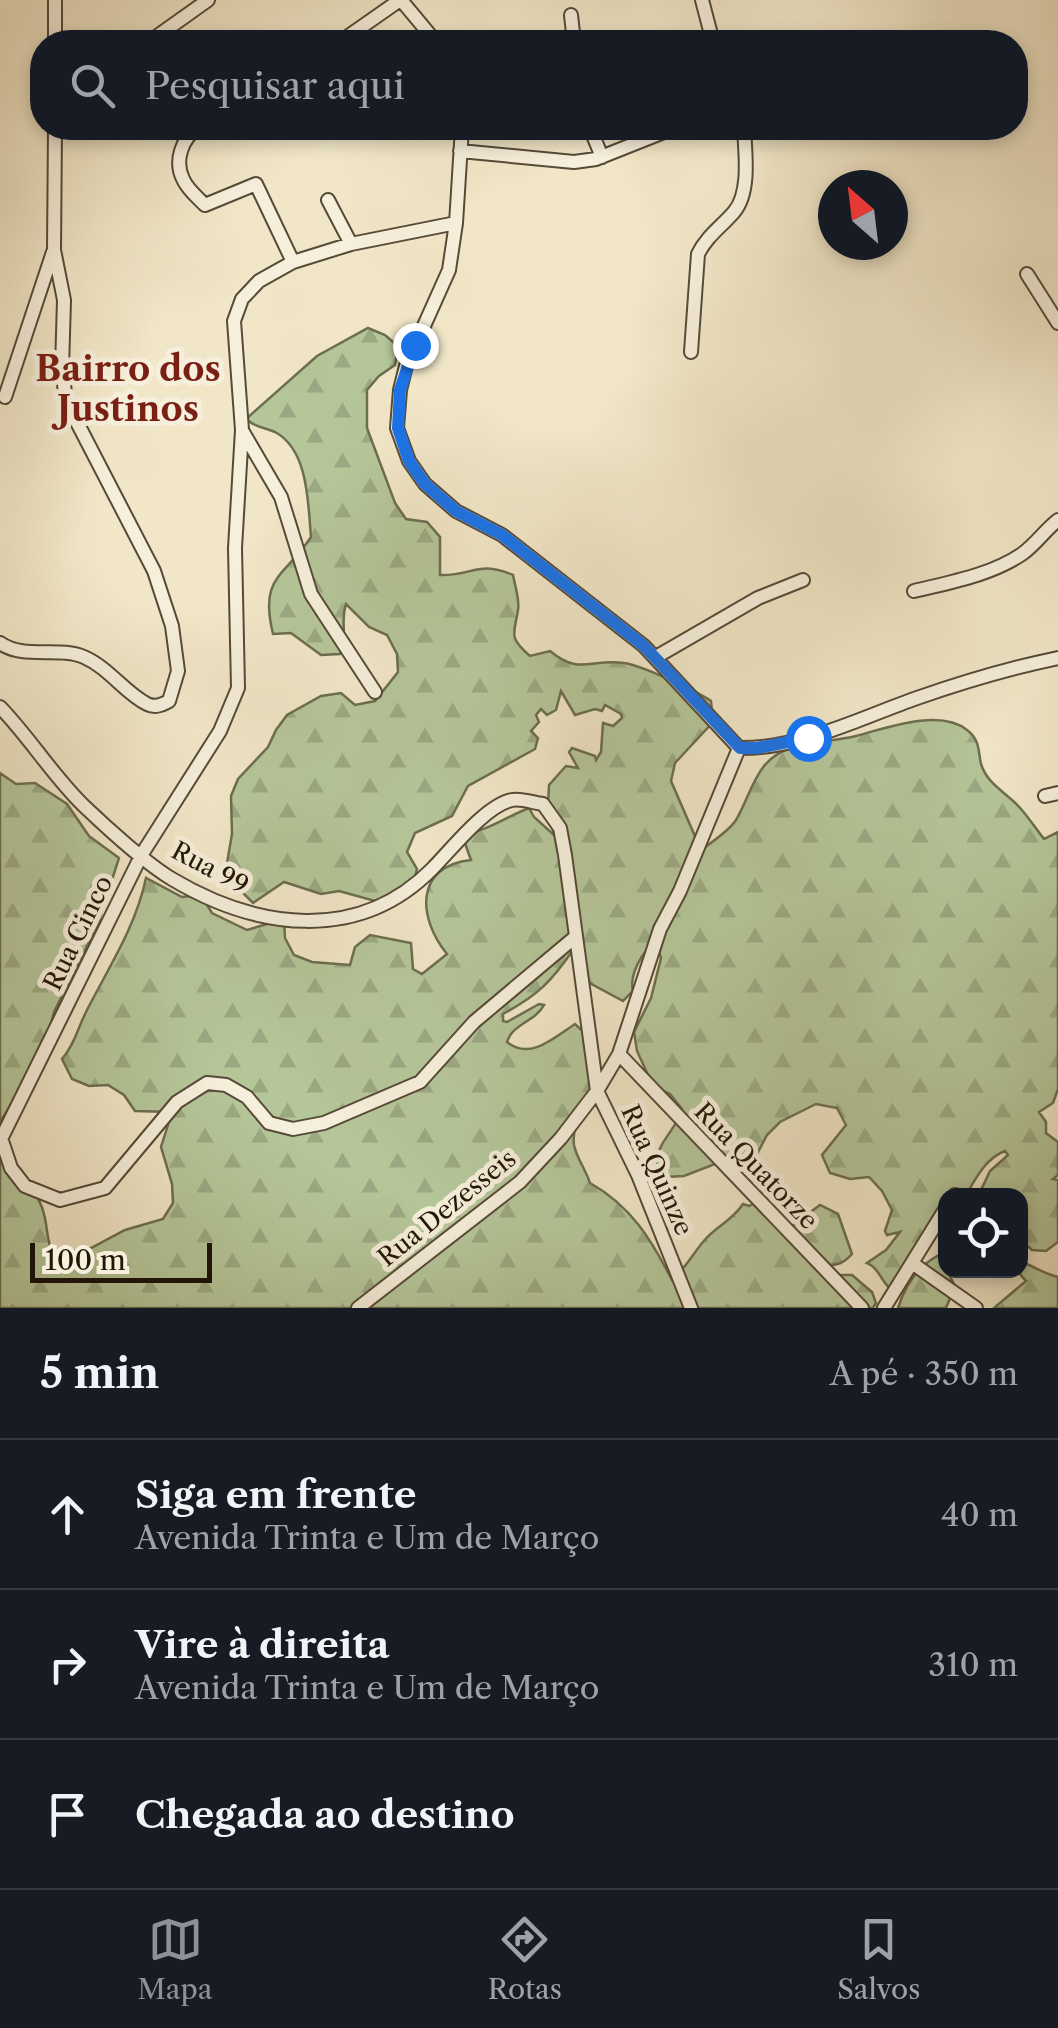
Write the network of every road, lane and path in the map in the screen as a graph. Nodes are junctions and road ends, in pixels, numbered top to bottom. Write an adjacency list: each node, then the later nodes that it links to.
1 (55, 0): 6 (street)
2 (208, 0): 7 (street)
3 (400, 0): 8 (street); 9 (street)
4 (702, 0): 11 (street)
5 (571, 16): 10 (street)
6 (55, 30)
7 (166, 30)
8 (357, 30)
9 (426, 30)
10 (573, 30)
11 (711, 30)
12 (55, 140): 23 (street)
13 (185, 140): 24 (street)
14 (461, 140): 18 (street)
15 (595, 140): 19 (street)
16 (643, 140): 19 (street)
17 (744, 140): 27 (street)
18 (460, 151): 19 (street); 21 (street)
19 (602, 156)
20 (328, 200): 22 (street)
21 (456, 222): 22 (street, Rua Cinco); 34 (street)
22 (351, 244): 24 (street, Rua Cinco)
23 (54, 250): 28 (street); 33 (street)
24 (293, 262): 29 (street, Rua Cinco)
25 (1026, 274): 26 (street)
26 (1058, 322)
27 (692, 352)
28 (5, 397)
29 (242, 430): 36 (street); 39 (street, Rua Cinco)
30 (1058, 520): 32 (street)
31 (803, 580): 34 (street)
32 (914, 592)
33 (0, 644)
34 (656, 657): 38 (street)
35 (1058, 658): 38 (street)
36 (374, 692)
37 (0, 708): 39 (street, Rua 99)
38 (740, 748): 41 (street, Rua Quinze)
39 (142, 854): 40 (street, Rua 99); 43 (street, Rua Cinco)
40 (574, 938): 42 (street); 43 (street)
41 (619, 1054): 42 (street, Rua Quinze); 48 (street, Rua Quatorze)
42 (597, 1092): 46 (street, Rua Dezesseis); 47 (street, Rua Quinze)
43 (0, 1137)
44 (938, 1221): 45 (street)
45 (912, 1263): 49 (street); 50 (street)
46 (358, 1308)
47 (691, 1308)
48 (862, 1308)
49 (884, 1308)
50 (976, 1308)

